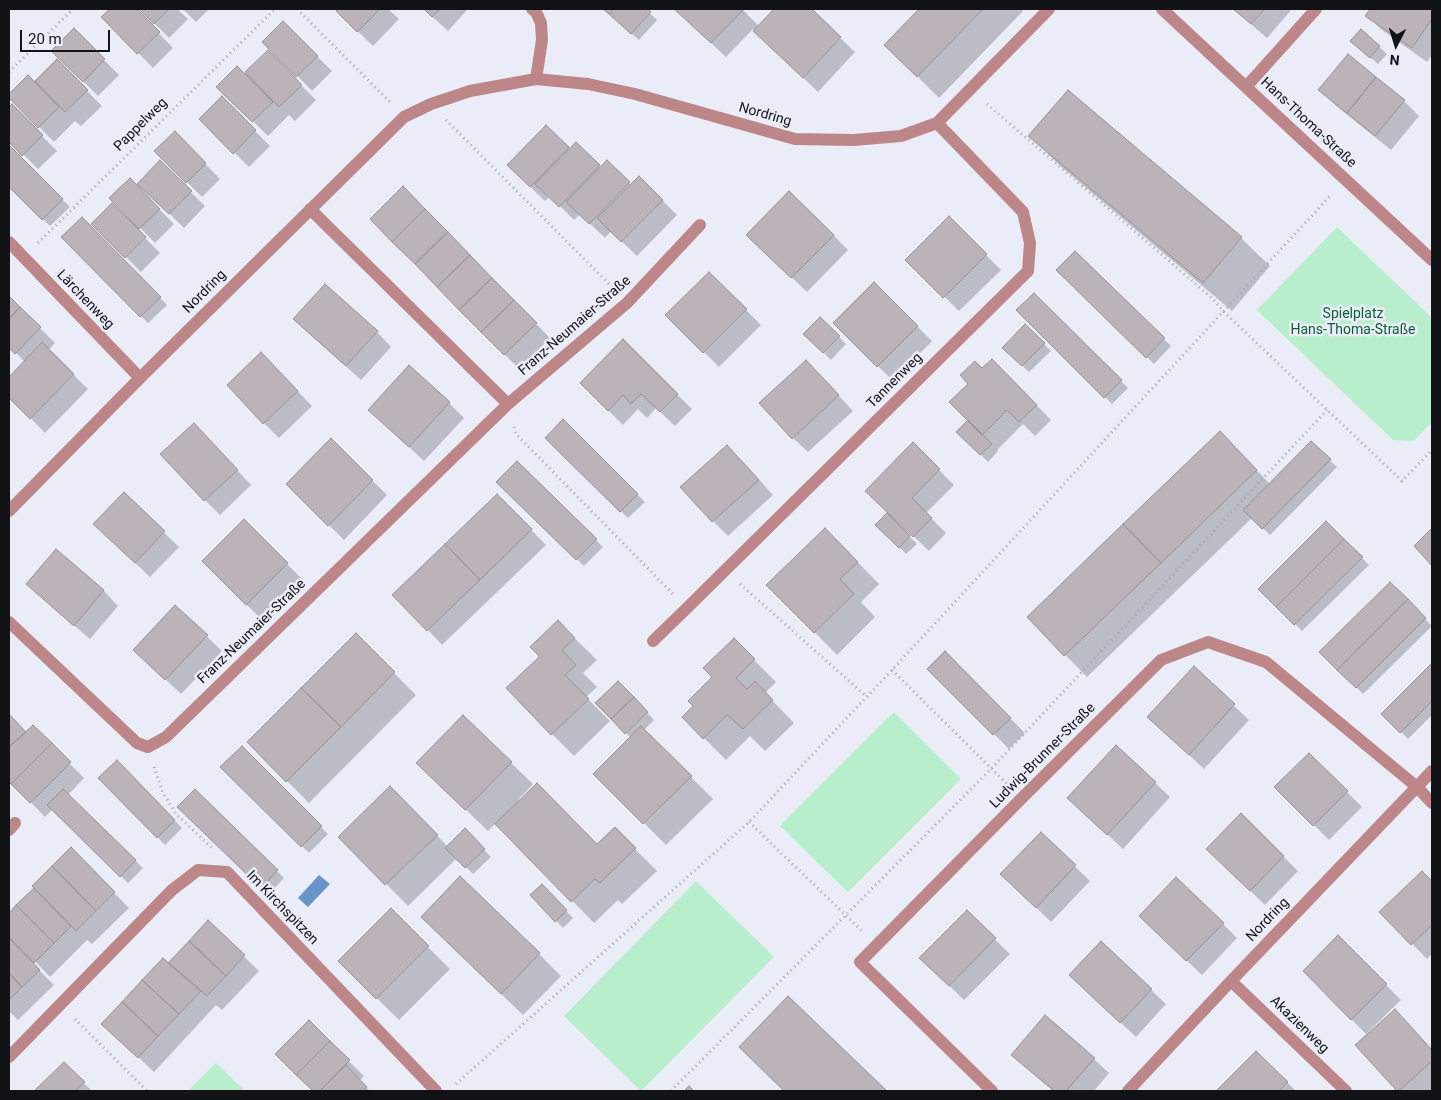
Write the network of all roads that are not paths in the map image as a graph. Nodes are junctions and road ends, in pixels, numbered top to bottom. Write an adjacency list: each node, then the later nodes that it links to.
1 (532, 9): 5 (street)
2 (1049, 9): 7 (street, Nordring)
3 (1162, 9): 6 (street, Hans-Thoma-Straße)
4 (1316, 9): 6 (street)
5 (536, 79): 7 (street, Nordring); 8 (street, Nordring)
6 (1246, 87): 11 (street, Hans-Thoma-Straße)
7 (937, 123): 16 (street, Tannenweg)
8 (310, 209): 12 (street, Nordring); 13 (street)
9 (700, 225): 13 (street, Franz-Neumaier-Straße)
10 (9, 242): 12 (street, Lärchenweg)
11 (1432, 260)
12 (140, 378): 14 (street, Nordring)
13 (508, 404): 15 (street, Franz-Neumaier-Straße)
14 (9, 511)
15 (9, 622)
16 (653, 641)
17 (1432, 771): 18 (street, Nordring)
18 (1417, 787): 19 (street, Ludwig-Brunner-Straße); 20 (street, Nordring); 23 (street, Ludwig-Brunner-Straße)
19 (1432, 803)
20 (1231, 981): 24 (street, Nordring); 25 (street, Akazienweg)
21 (9, 1057): 22 (street, Im Kirchspitzen)
22 (436, 1091)
23 (992, 1091)
24 (1128, 1091)
25 (1346, 1091)

